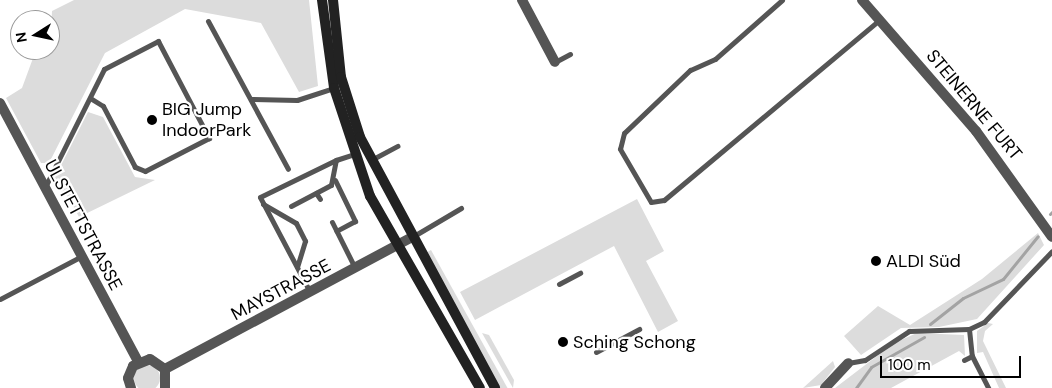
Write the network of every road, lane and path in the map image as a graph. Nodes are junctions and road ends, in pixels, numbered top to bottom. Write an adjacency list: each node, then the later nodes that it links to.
1 (322, 0): 10 (main road)
2 (332, 0): 17 (main road)
3 (522, 0): 9 (street)
4 (782, 0): 7 (lane)
5 (862, 0): 7 (street, STEINERNE FURT)
6 (208, 20): 12 (lane)
7 (880, 20): 29 (street, STEINERNE FURT)
8 (570, 54): 9 (lane)
9 (555, 62)
10 (334, 88): 12 (lane); 15 (main road)
11 (90, 98): 11 (lane); 20 (lane)
12 (251, 99): 18 (lane)
13 (0, 103): 20 (street, ULSTETTSTRASSE)
14 (398, 146): 17 (lane)
15 (354, 154): 16 (lane); 30 (main road)
16 (336, 160): 19 (lane); 23 (lane)
17 (371, 160): 28 (main road)
18 (288, 169)
19 (335, 180): 21 (lane); 27 (lane)
20 (46, 188): 32 (street, ULSTETTSTRASSE)
21 (316, 193): 22 (lane); 24 (lane)
22 (320, 199)
23 (263, 204): 33 (lane); 33 (lane)
24 (291, 206)
25 (461, 208): 28 (lane)
26 (332, 222): 27 (lane)
27 (336, 232): 34 (lane)
28 (412, 237): 30 (street, MAYSTRASSE); 50 (main road)
29 (1052, 237)
30 (397, 245): 34 (street, MAYSTRASSE); 49 (main road)
31 (1052, 251): 40 (lane)
32 (82, 256): 38 (lane); 44 (street, ULSTETTSTRASSE)
33 (297, 268): 37 (lane)
34 (355, 268): 37 (street, MAYSTRASSE)
35 (580, 273): 36 (lane)
36 (559, 284)
37 (311, 292): 46 (street, MAYSTRASSE)
38 (0, 299)
39 (639, 329): 41 (lane)
40 (969, 330): 42 (lane); 45 (lane)
41 (596, 352)
42 (972, 356): 43 (lane); 52 (lane)
43 (964, 360)
44 (138, 361): 46 (street); 47 (street)
45 (848, 363): 51 (street)
46 (165, 369): 48 (street)
47 (131, 388)
48 (165, 388)
49 (480, 388)
50 (495, 388)
51 (825, 388)
52 (988, 388)

